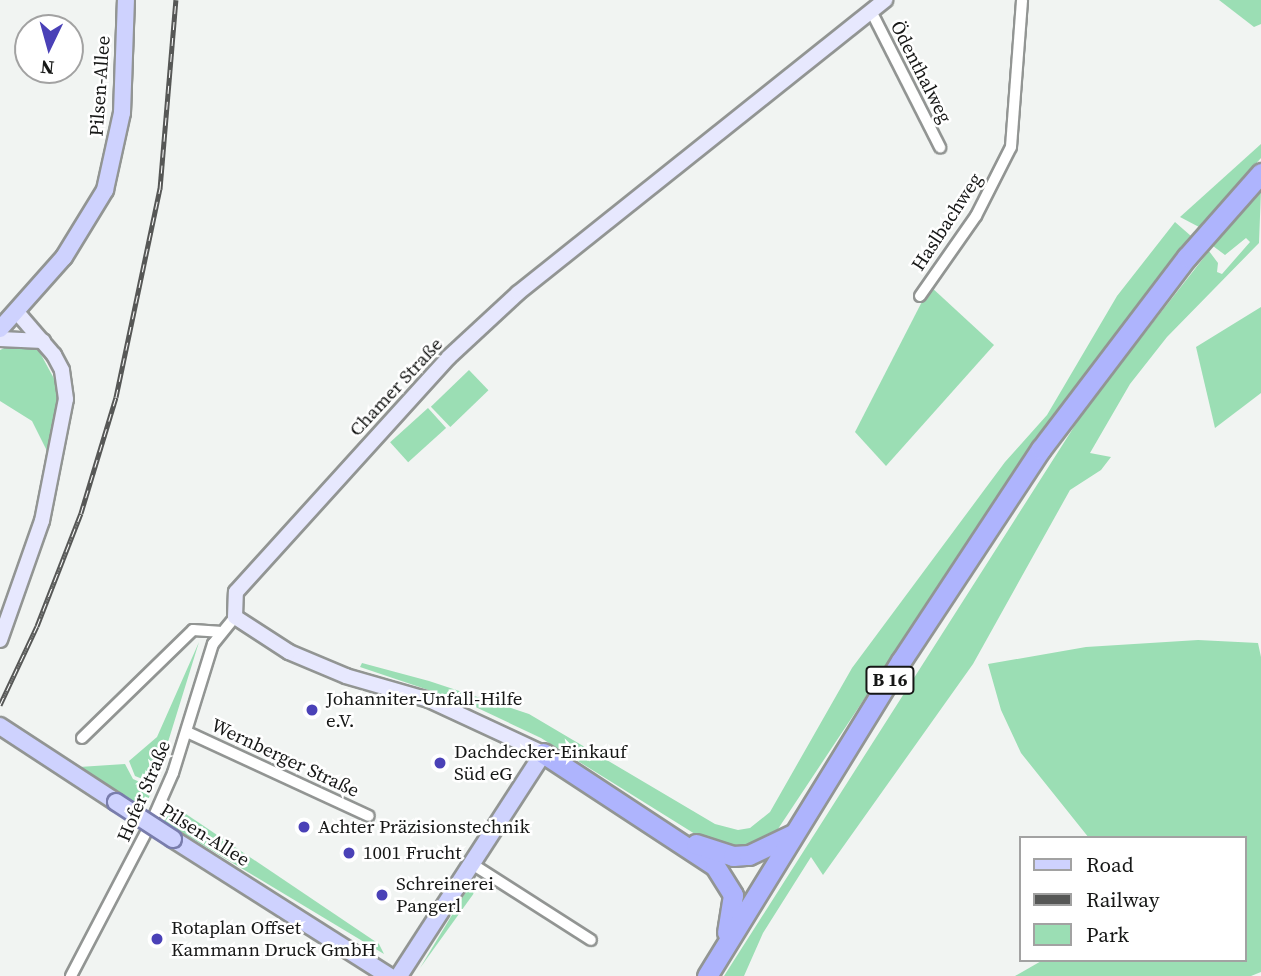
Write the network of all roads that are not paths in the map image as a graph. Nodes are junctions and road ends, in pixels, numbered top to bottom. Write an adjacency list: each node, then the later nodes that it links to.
1 (126, 0): 8 (main road, Pilsen-Allee)
2 (885, 0): 4 (street, Chamer Straße)
3 (1022, 0): 7 (street, Haslbachweg)
4 (871, 11): 5 (street, Ödenthalweg); 12 (street, Chamer Straße)
5 (940, 148)
6 (1261, 173): 20 (highway, B 16)
7 (920, 296)
8 (16, 311): 9 (main road, Pilsen-Allee); 11 (street)
9 (0, 329)
10 (0, 339): 11 (street)
11 (43, 341): 14 (street)
12 (235, 617): 13 (street, Hofer Straße); 18 (street)
13 (219, 632): 16 (street, Hofer Straße); 17 (street)
14 (0, 639)
15 (0, 726): 26 (main road, Pilsen-Allee, bridge)
16 (187, 732): 19 (street, Wernberger Straße); 25 (street, Hofer Straße)
17 (82, 738)
18 (543, 753): 21 (highway); 22 (main road)
19 (369, 816)
20 (797, 831): 21 (highway, B 16); 24 (highway, B 16)
21 (669, 832): 24 (highway, B 16)
22 (472, 864): 23 (street); 27 (main road)
23 (592, 940)
24 (712, 968)
25 (71, 976)
26 (389, 976)
27 (399, 976)

